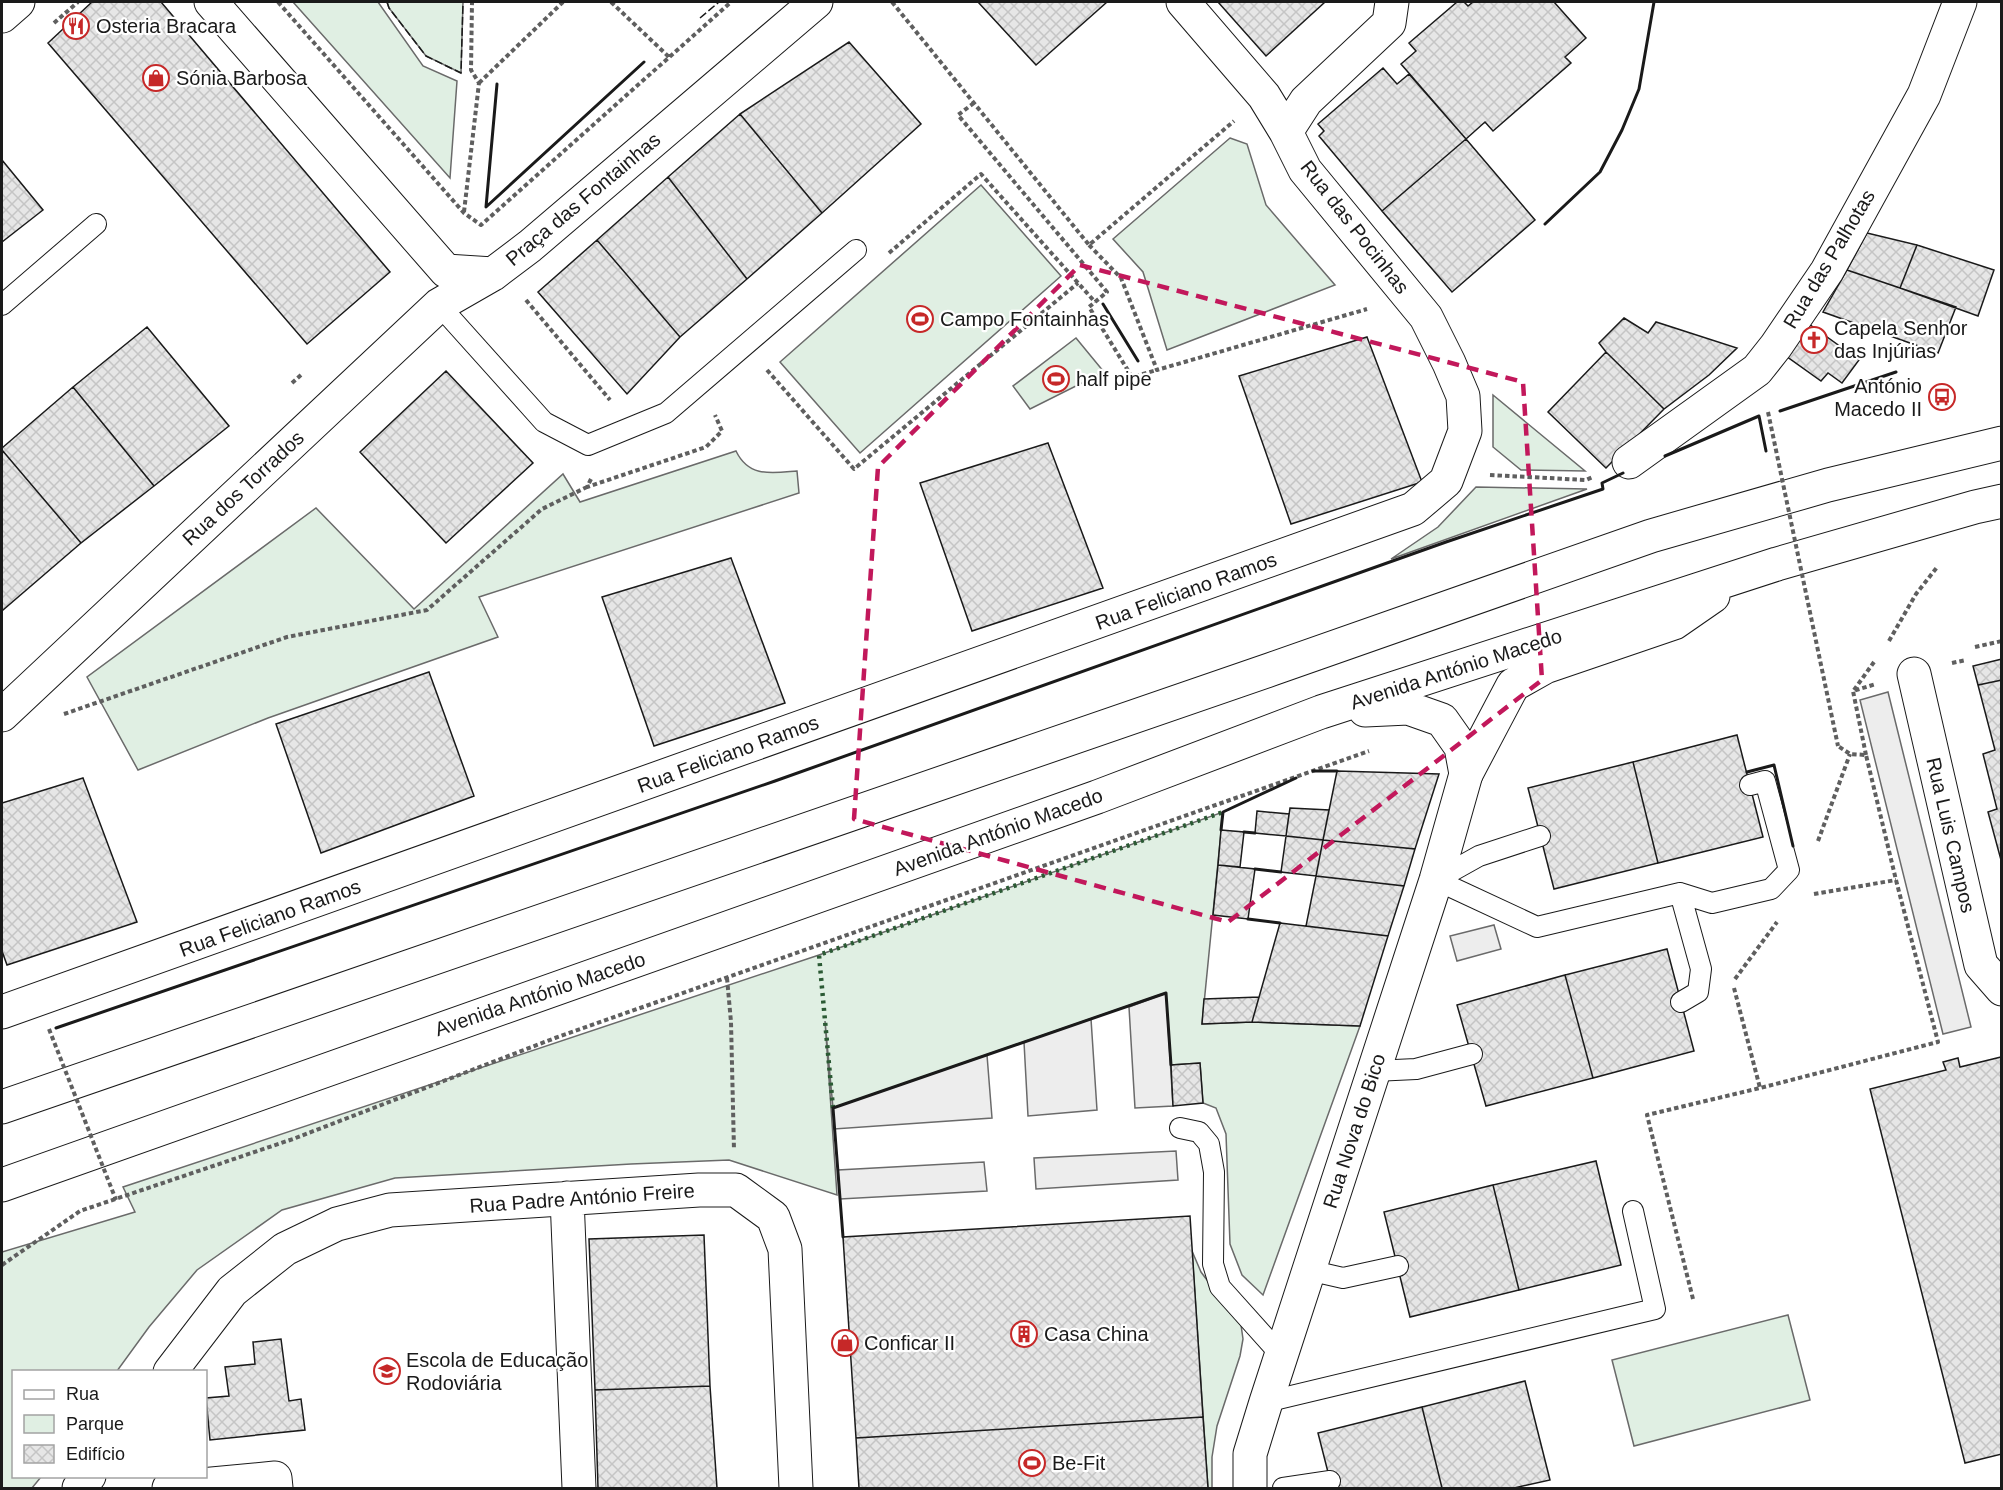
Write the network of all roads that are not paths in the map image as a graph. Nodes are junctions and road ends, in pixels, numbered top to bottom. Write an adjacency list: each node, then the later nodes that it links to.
1 (18, 2): 7 (main road)
2 (211, 2): 11 (main road, Praça das Fontainhas)
3 (816, 2): 11 (main road, Praça das Fontainhas)
4 (1183, 2): 8 (main road, Rua das Pocinhas)
5 (1392, 2): 8 (main road)
6 (1960, 2): 15 (main road, Rua das Palhotas)
7 (2, 16)
8 (1286, 132): 16 (main road, Rua das Pocinhas)
9 (96, 224): 12 (lane)
10 (856, 250): 13 (lane)
11 (493, 274): 13 (main road, Rua dos Torrados)
12 (2, 305)
13 (439, 305): 21 (main road, Rua dos Torrados)
14 (2001, 443): 32 (main road)
15 (1629, 462)
16 (1446, 481): 29 (main road, Rua Feliciano Ramos)
17 (2001, 501): 18 (main road, Avenida António Macedo)
18 (1747, 573): 20 (main road, Avenida António Macedo); 22 (main road, Rua Nova do Bico)
19 (1914, 674): 27 (main road, Rua Luis Campos)
20 (1321, 712): 22 (main road); 34 (main road, Avenida António Macedo)
21 (2, 715)
22 (1466, 774): 25 (main road, Rua Nova do Bico)
23 (1750, 785): 26 (lane)
24 (1540, 836): 25 (lane)
25 (1436, 880): 26 (lane); 31 (main road, Rua Nova do Bico)
26 (1680, 893): 28 (lane)
27 (2001, 990)
28 (1681, 1002)
29 (2, 1012)
30 (1472, 1054): 31 (lane)
31 (1374, 1071): 38 (main road, Rua Nova do Bico)
32 (2, 1107)
33 (1180, 1128): 39 (lane)
34 (2, 1185)
35 (567, 1198): 40 (main road, Rua Padre António Freire); 45 (main road); 46 (main road, Rua Padre António Freire)
36 (1633, 1211): 41 (lane)
37 (1398, 1266): 38 (lane)
38 (1308, 1270): 39 (main road, Rua Nova do Bico)
39 (1280, 1354): 41 (main road, Rua Nova do Bico)
40 (171, 1370)
41 (1266, 1402): 47 (main road, Rua Nova do Bico)
42 (1330, 1481): 48 (lane)
43 (169, 1488): 44 (main road)
44 (276, 1488)
45 (579, 1488)
46 (796, 1488)
47 (1250, 1488)
48 (1283, 1488)

